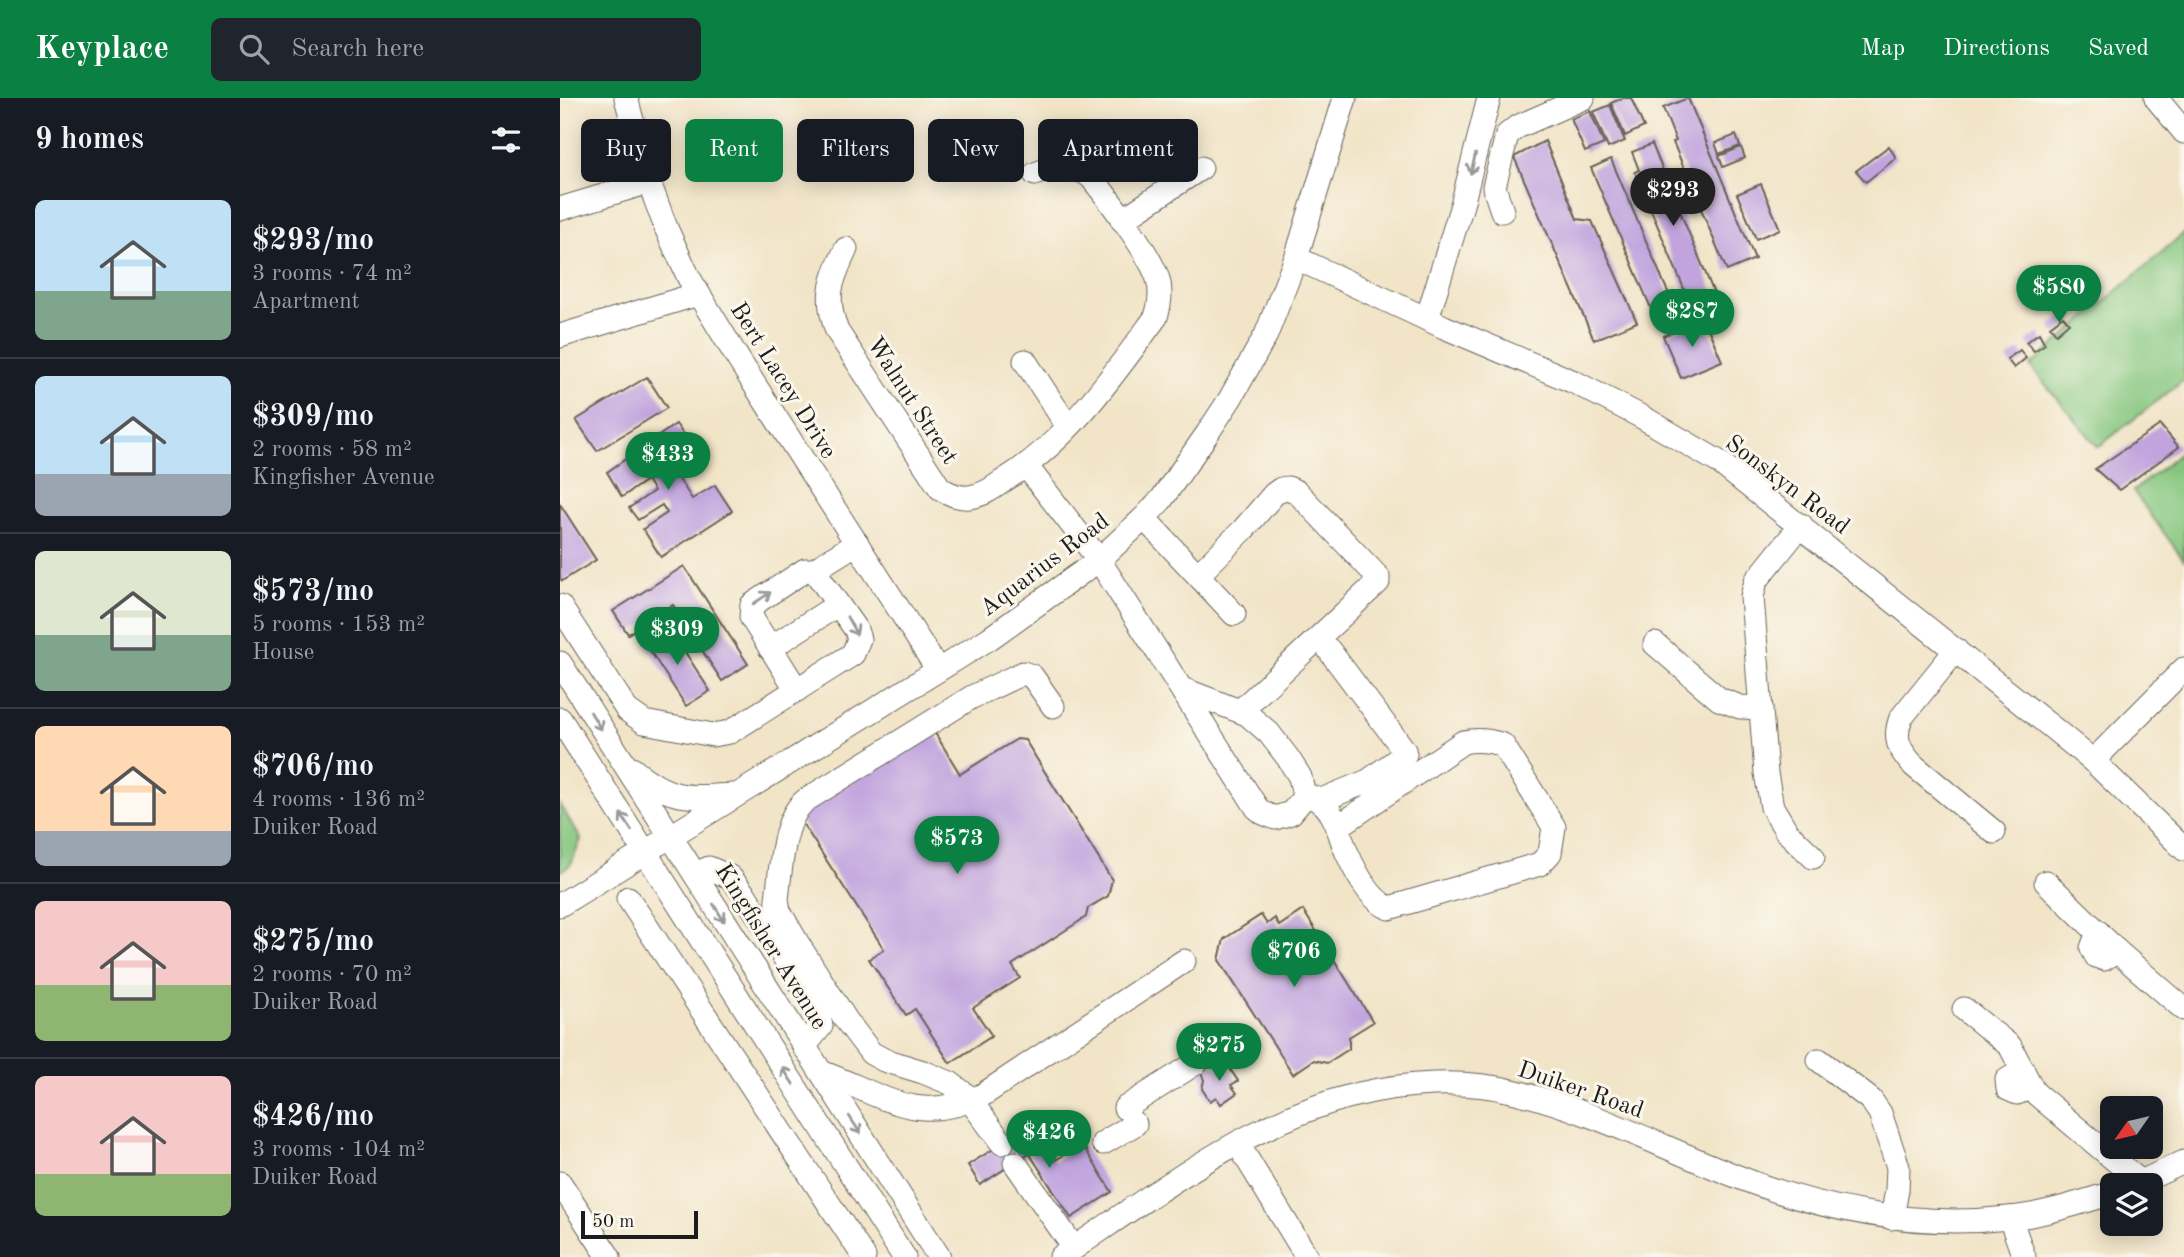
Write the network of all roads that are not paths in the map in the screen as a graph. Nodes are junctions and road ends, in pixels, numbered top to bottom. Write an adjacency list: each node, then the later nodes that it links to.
1 (626, 98): 6 (street, Bert Lacey Drive)
2 (1489, 98): 17 (street, one-way to 17)
3 (2156, 98): 7 (street)
4 (1341, 99): 15 (street, Aquarius Road)
5 (1580, 99): 12 (street)
6 (632, 119)
7 (2183, 128)
8 (1201, 167): 13 (street)
9 (1035, 174): 13 (street, Walnut Street)
10 (649, 182): 11 (street); 16 (street, Bert Lacey Drive)
11 (560, 209)
12 (1502, 211)
13 (1122, 220): 20 (street, Walnut Street)
14 (846, 249): 21 (street, Walnut Street)
15 (1296, 258): 17 (street, Sonskyn Road); 22 (street, Aquarius Road)
16 (698, 294): 18 (street); 24 (street, Bert Lacey Drive)
17 (1427, 319): 23 (street, Sonskyn Road)
18 (560, 336)
19 (1025, 361): 20 (street)
20 (1068, 427): 21 (street, Walnut Street)
21 (1027, 467): 25 (street)
22 (1144, 518): 25 (street, Aquarius Road); 27 (street)
23 (1801, 525): 34 (street, Sonskyn Road); 41 (street)
24 (856, 543): 26 (street); 37 (street, Bert Lacey Drive)
25 (1099, 560): 37 (street, Aquarius Road); 38 (street)
26 (814, 569): 32 (street, one-way to 26); 39 (street, one-way to 39)
27 (1199, 574): 30 (street); 42 (street)
28 (560, 606): 39 (street)
29 (828, 611): 32 (street)
30 (1234, 614)
31 (1655, 644): 41 (street)
32 (770, 648): 39 (street)
33 (1329, 650): 47 (street)
34 (1956, 650): 45 (street, Sonskyn Road); 49 (street)
35 (560, 663): 44 (street, Kingfisher Avenue, one-way to 44)
36 (2184, 669): 45 (street)
37 (939, 670): 46 (street, Aquarius Road)
38 (1182, 689): 42 (street); 47 (street)
39 (797, 690)
40 (1053, 706): 65 (street)
41 (1761, 708): 53 (street)
42 (1240, 711): 47 (street)
43 (560, 719): 52 (street, one-way to 43)
44 (621, 760): 46 (street); 50 (street, Kingfisher Avenue)
45 (2093, 761): 51 (street, Sonskyn Road)
46 (736, 795): 50 (street, Aquarius Road)
47 (1312, 798): 48 (street)
48 (1339, 826): 48 (street)
49 (1994, 832)
50 (670, 836): 52 (street, Aquarius Road); 54 (street, Kingfisher Avenue)
51 (2184, 849)
52 (645, 852): 57 (street, Aquarius Road); 78 (street, one-way to 52)
53 (1813, 858)
54 (695, 874): 61 (street, Kingfisher Avenue, one-way to 61); 61 (street)
55 (2046, 882): 60 (street)
56 (628, 898): 77 (street)
57 (560, 905)
58 (1184, 961): 65 (street)
59 (1964, 1009): 69 (street)
60 (2184, 1009)
61 (804, 1047): 64 (street, Kingfisher Avenue)
62 (1819, 1060): 73 (street)
63 (1196, 1063): 66 (street)
64 (821, 1072): 65 (street); 79 (street, Kingfisher Avenue, one-way to 79)
65 (971, 1100): 75 (street)
66 (1103, 1143)
67 (1238, 1144): 73 (street, Duiker Road); 75 (street, Duiker Road); 80 (street)
68 (2184, 1162): 70 (street)
69 (2126, 1173)
70 (2159, 1173)
71 (560, 1183): 76 (street)
72 (2100, 1197): 74 (street, Duiker Road)
73 (1892, 1218): 74 (street, Duiker Road)
74 (2010, 1218): 81 (street)
75 (1067, 1253)
76 (609, 1257)
77 (864, 1257)
78 (904, 1257)
79 (939, 1257)
80 (1307, 1257)
81 (2024, 1257)

